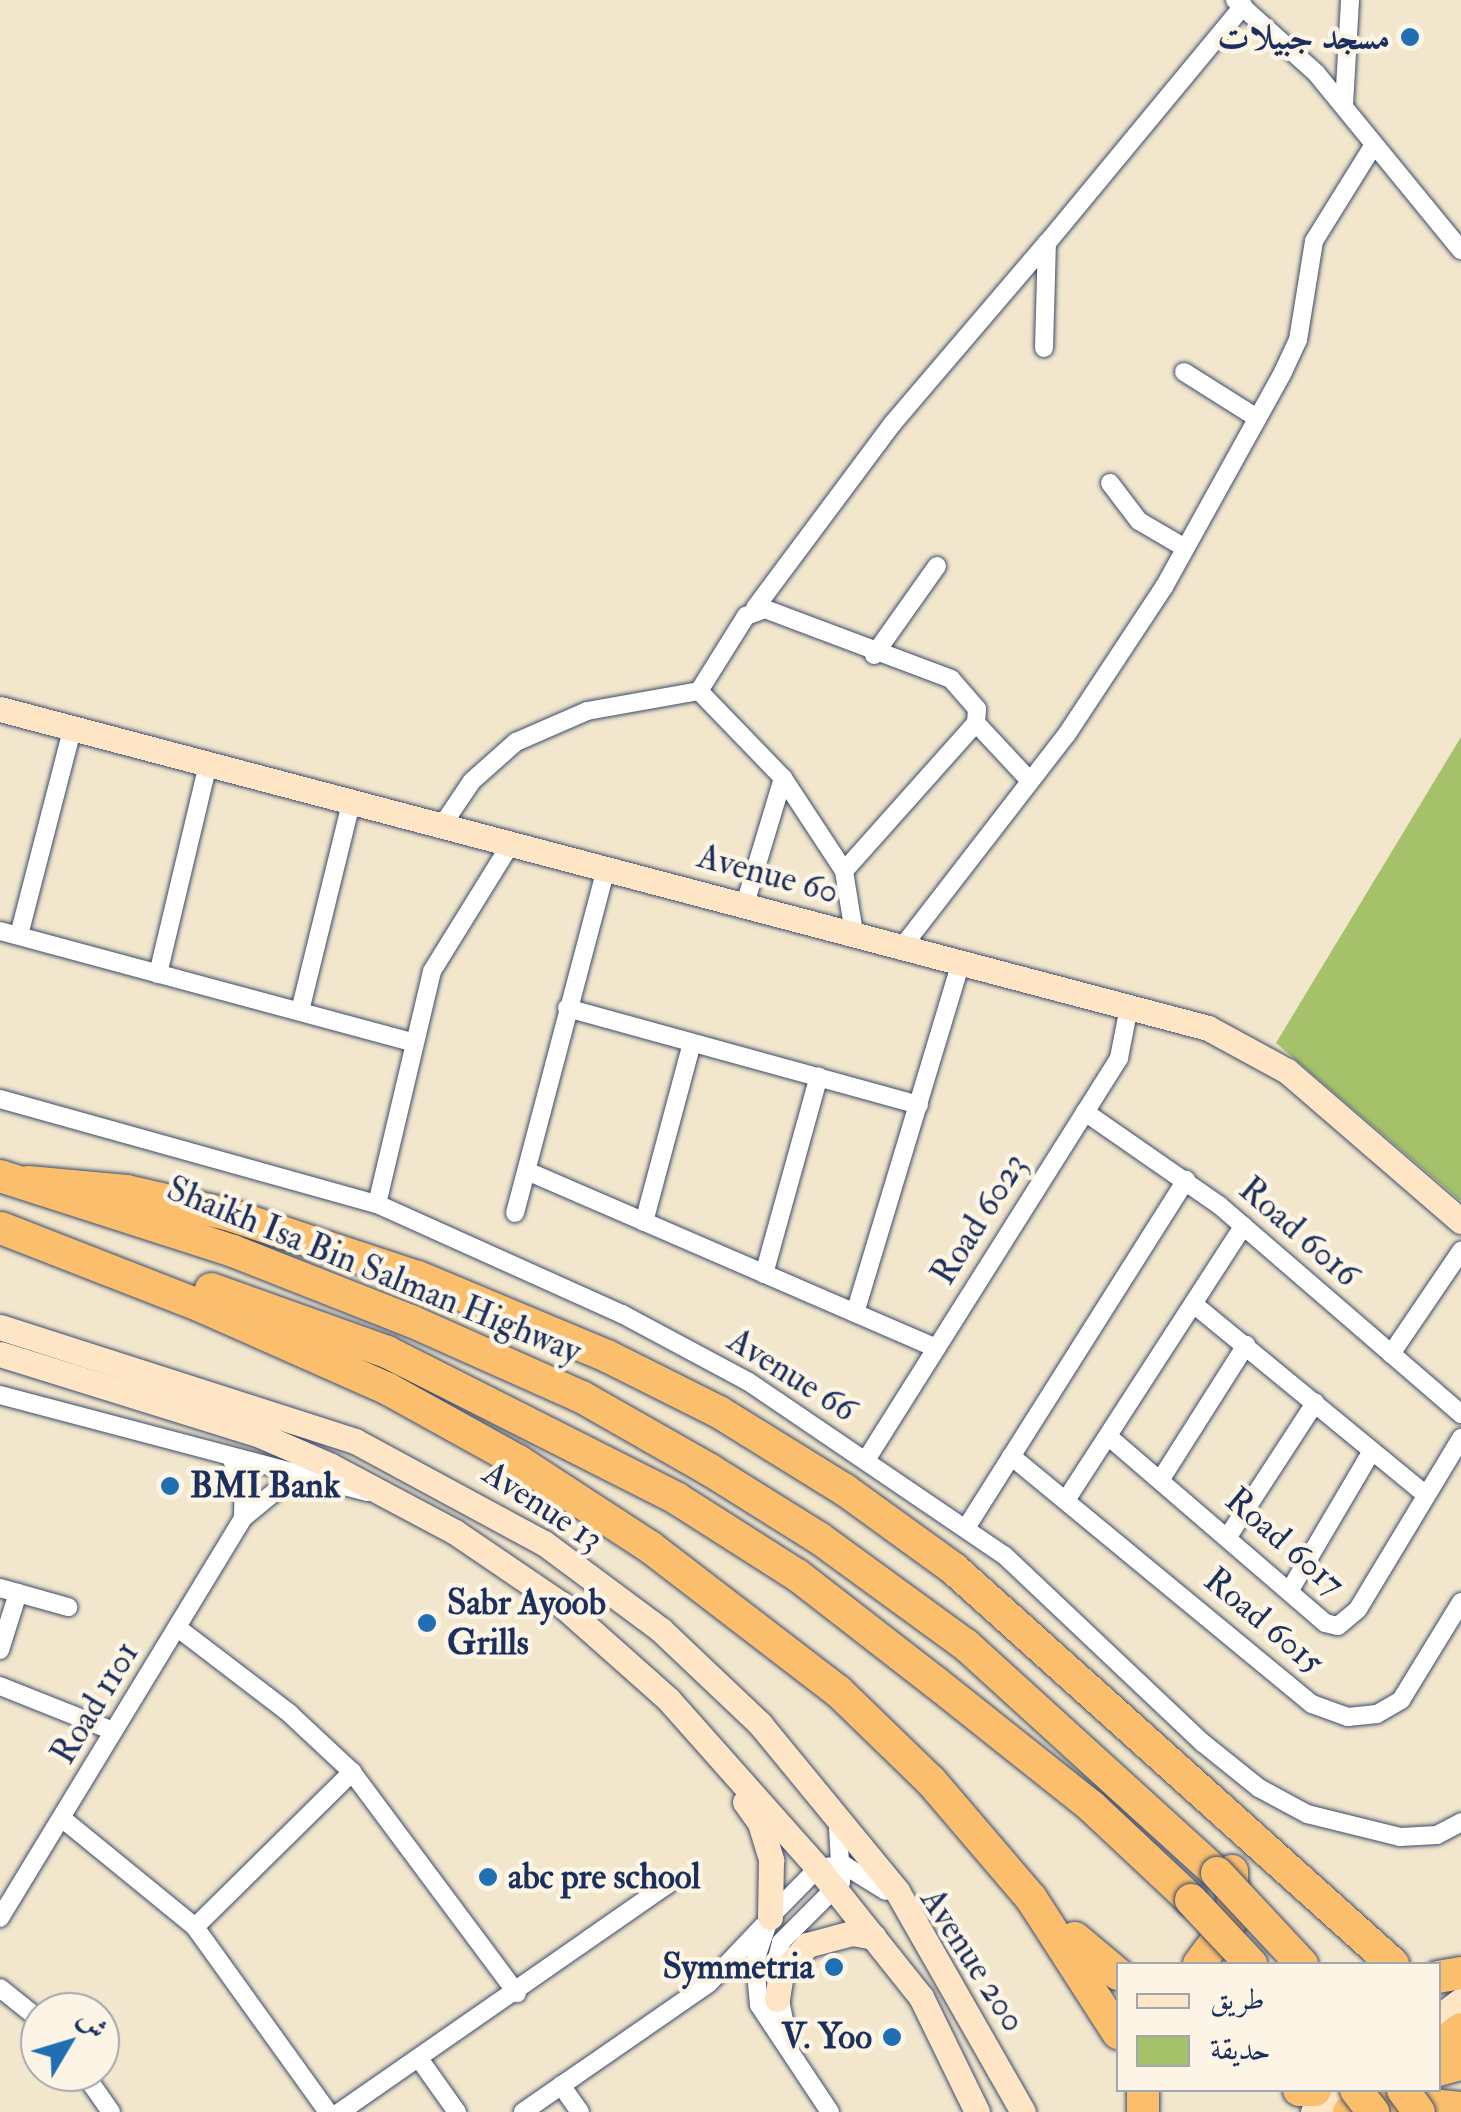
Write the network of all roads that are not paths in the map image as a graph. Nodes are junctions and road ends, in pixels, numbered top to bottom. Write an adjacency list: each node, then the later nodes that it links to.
1 (1350, 0): 3 (street)
2 (1239, 3): 3 (street); 5 (street)
3 (1344, 106): 4 (street)
4 (1372, 148): 6 (street); 9 (street)
5 (1048, 243): 7 (street); 13 (street)
6 (1461, 250)
7 (1044, 348)
8 (1184, 372): 9 (street)
9 (1257, 418): 11 (street)
10 (1110, 482): 11 (street)
11 (1185, 548): 21 (street)
12 (937, 566): 14 (street)
13 (754, 608): 14 (street); 15 (street)
14 (874, 654): 17 (street)
15 (698, 691): 20 (street); 23 (street)
16 (0, 709): 18 (street, Avenue 60)
17 (976, 723): 21 (street); 26 (street)
18 (72, 730): 19 (street, Avenue 60); 28 (street)
19 (207, 768): 22 (street, Avenue 60); 32 (street)
20 (782, 778): 26 (street); 27 (street)
21 (1030, 781): 30 (street)
22 (351, 804): 23 (street, Avenue 60); 35 (street)
23 (442, 827): 24 (street, Avenue 60)
24 (510, 846): 25 (street, Avenue 60); 36 (street)
25 (606, 869): 27 (street, Avenue 60); 34 (street)
26 (844, 871): 29 (street)
27 (745, 904): 29 (street, Avenue 60)
28 (9, 933): 32 (street)
29 (854, 933): 30 (street, Avenue 60)
30 (903, 946): 31 (street, Avenue 60)
31 (960, 962): 33 (street, Avenue 60); 40 (street)
32 (158, 974): 35 (street)
33 (1129, 1007): 41 (street, Road 6023); 47 (street, Avenue 60)
34 (567, 1008): 37 (street); 42 (street)
35 (300, 1011): 36 (street)
36 (410, 1042): 45 (street)
37 (692, 1043): 38 (street); 48 (street)
38 (819, 1076): 40 (street); 52 (street)
39 (0, 1098): 45 (street, Avenue 66)
40 (919, 1105): 54 (street)
41 (1085, 1112): 44 (street, Road 6016); 57 (street, Road 6023)
42 (526, 1171): 46 (street); 48 (street)
43 (14, 1179): 86 (highway); 102 (highway, Shaikh Isa Bin Salman Highway, bridge)
44 (1186, 1180): 49 (street, Road 6016); 67 (street)
45 (377, 1204): 68 (street, Avenue 66)
46 (516, 1213)
47 (1461, 1221)
48 (644, 1222): 52 (street)
49 (1243, 1226): 53 (street); 59 (street, Road 6016)
50 (1, 1228): 101 (highway, Shaikh Isa Bin Salman Highway, bridge); 105 (highway)
51 (1461, 1251): 59 (street)
52 (764, 1274): 54 (street)
53 (1196, 1306): 56 (street); 63 (street)
54 (855, 1313): 57 (street)
55 (0, 1326): 88 (street, Avenue 13)
56 (1246, 1345): 61 (street); 70 (street)
57 (936, 1348): 68 (street, Road 6023)
58 (0, 1354): 73 (street, Avenue 13)
59 (1391, 1354): 62 (street, Road 6016)
60 (0, 1395): 66 (street)
61 (1315, 1402): 65 (street); 76 (street)
62 (1461, 1414)
63 (1110, 1436): 70 (street, Road 6017); 72 (street)
64 (1461, 1438): 71 (street, Road 6017)
65 (1372, 1451): 71 (street); 77 (street)
66 (230, 1456): 69 (street); 74 (street)
67 (1010, 1456): 72 (street, Road 6015); 75 (street)
68 (866, 1460): 75 (street, Avenue 66)
69 (294, 1476): 73 (street); 74 (street, Road 1101)
70 (1161, 1480): 76 (street, Road 6017)
71 (1426, 1494): 77 (street, Road 6017)
72 (1068, 1497): 79 (street, Road 6015)
73 (393, 1498): 82 (street, Avenue 13)
74 (243, 1518): 81 (street, Road 1101)
75 (966, 1528): 90 (street, Avenue 66)
76 (1229, 1535): 77 (street, Road 6017)
77 (1290, 1590)
78 (9, 1591): 80 (street); 83 (street)
79 (1461, 1602)
80 (68, 1608)
81 (178, 1628): 85 (street, Road 1101); 87 (street)
82 (603, 1640): 92 (street, Avenue 13); 95 (street)
83 (0, 1650)
84 (0, 1686): 85 (street)
85 (113, 1731): 89 (street, Road 1101)
86 (1156, 1749): 91 (highway); 100 (highway)
87 (352, 1772): 97 (street); 107 (street)
88 (831, 1808): 92 (street, Avenue 200); 98 (street, Avenue 13)
89 (64, 1820): 96 (street, Road 1101); 97 (street)
90 (1461, 1822)
91 (1262, 1853): 103 (highway); 104 (highway)
92 (831, 1867): 94 (street, Avenue 200); 95 (street); 98 (street, Avenue 200)
93 (671, 1882): 107 (street)
94 (836, 1890): 99 (street, Avenue 200); 108 (street)
95 (770, 1917): 117 (street); 118 (street)
96 (0, 1918)
97 (195, 1926): 122 (street)
98 (922, 1931): 129 (street, Avenue 200)
99 (874, 1936): 108 (street); 128 (street, Avenue 200)
100 (1201, 1962)
101 (1249, 1962)
102 (1300, 1962)
103 (1354, 1962)
104 (1391, 1962)
105 (1102, 1975): 111 (highway); 113 (highway)
106 (0, 1988): 110 (street)
107 (517, 1993): 116 (street)
108 (777, 1999): 117 (street)
109 (1461, 2000): 112 (street)
110 (20, 2004)
111 (1116, 2006)
112 (1441, 2016)
113 (1116, 2026)
114 (1461, 2028): 115 (highway)
115 (1441, 2045)
116 (420, 2060): 123 (street); 124 (street)
117 (794, 2060): 127 (street)
118 (561, 2086): 125 (street); 126 (street)
119 (1342, 2092): 130 (street)
120 (1388, 2103): 121 (highway)
121 (1461, 2108)
122 (328, 2112)
123 (340, 2112)
124 (457, 2112)
125 (523, 2112)
126 (580, 2112)
127 (830, 2112)
128 (977, 2112)
129 (1023, 2112)
130 (1314, 2112)

